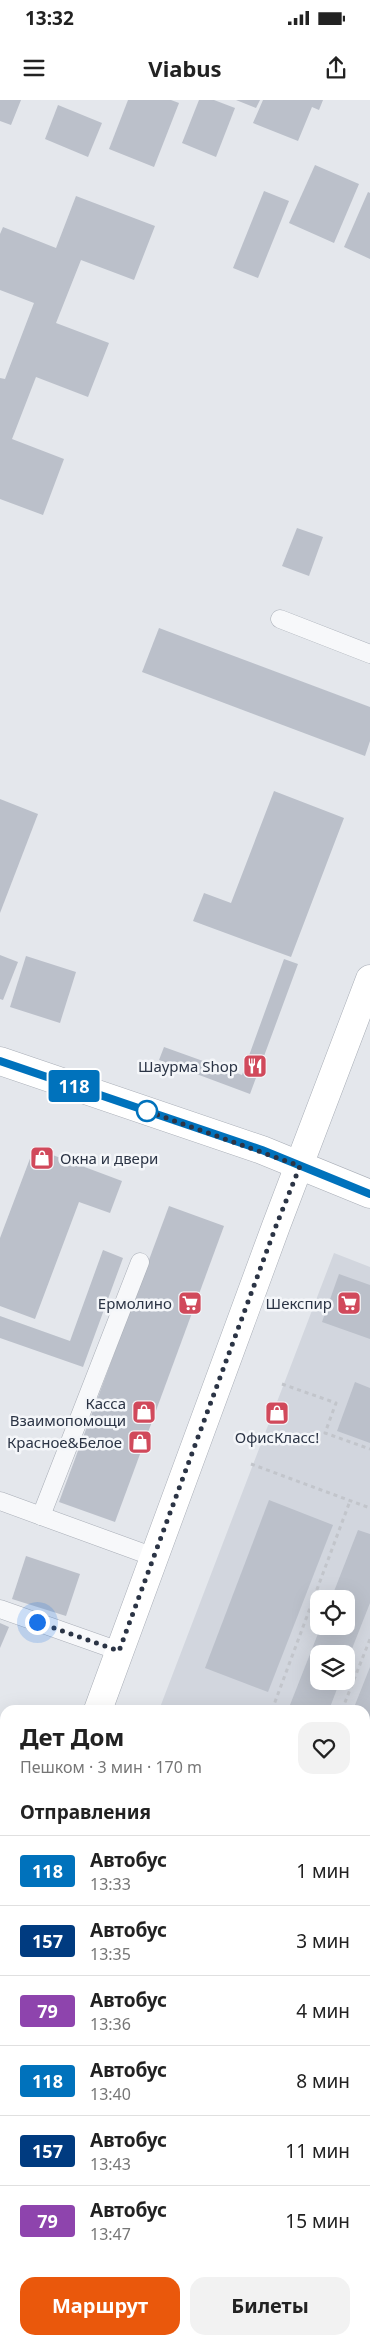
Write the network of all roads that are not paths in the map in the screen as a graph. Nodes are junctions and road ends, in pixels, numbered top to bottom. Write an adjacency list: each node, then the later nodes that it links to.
1 (280, 619): 2 (lane)
2 (370, 654)
3 (370, 979): 4 (street)
4 (365, 1007): 6 (street)
5 (0, 1061): 6 (street)
6 (300, 1166): 7 (street); 11 (street)
7 (370, 1194)
8 (140, 1262): 10 (lane)
9 (0, 1501): 10 (lane)
10 (40, 1516): 11 (lane)
11 (154, 1557): 13 (street)
12 (0, 1609): 13 (lane)
13 (119, 1651): 14 (street)
14 (100, 1705)

